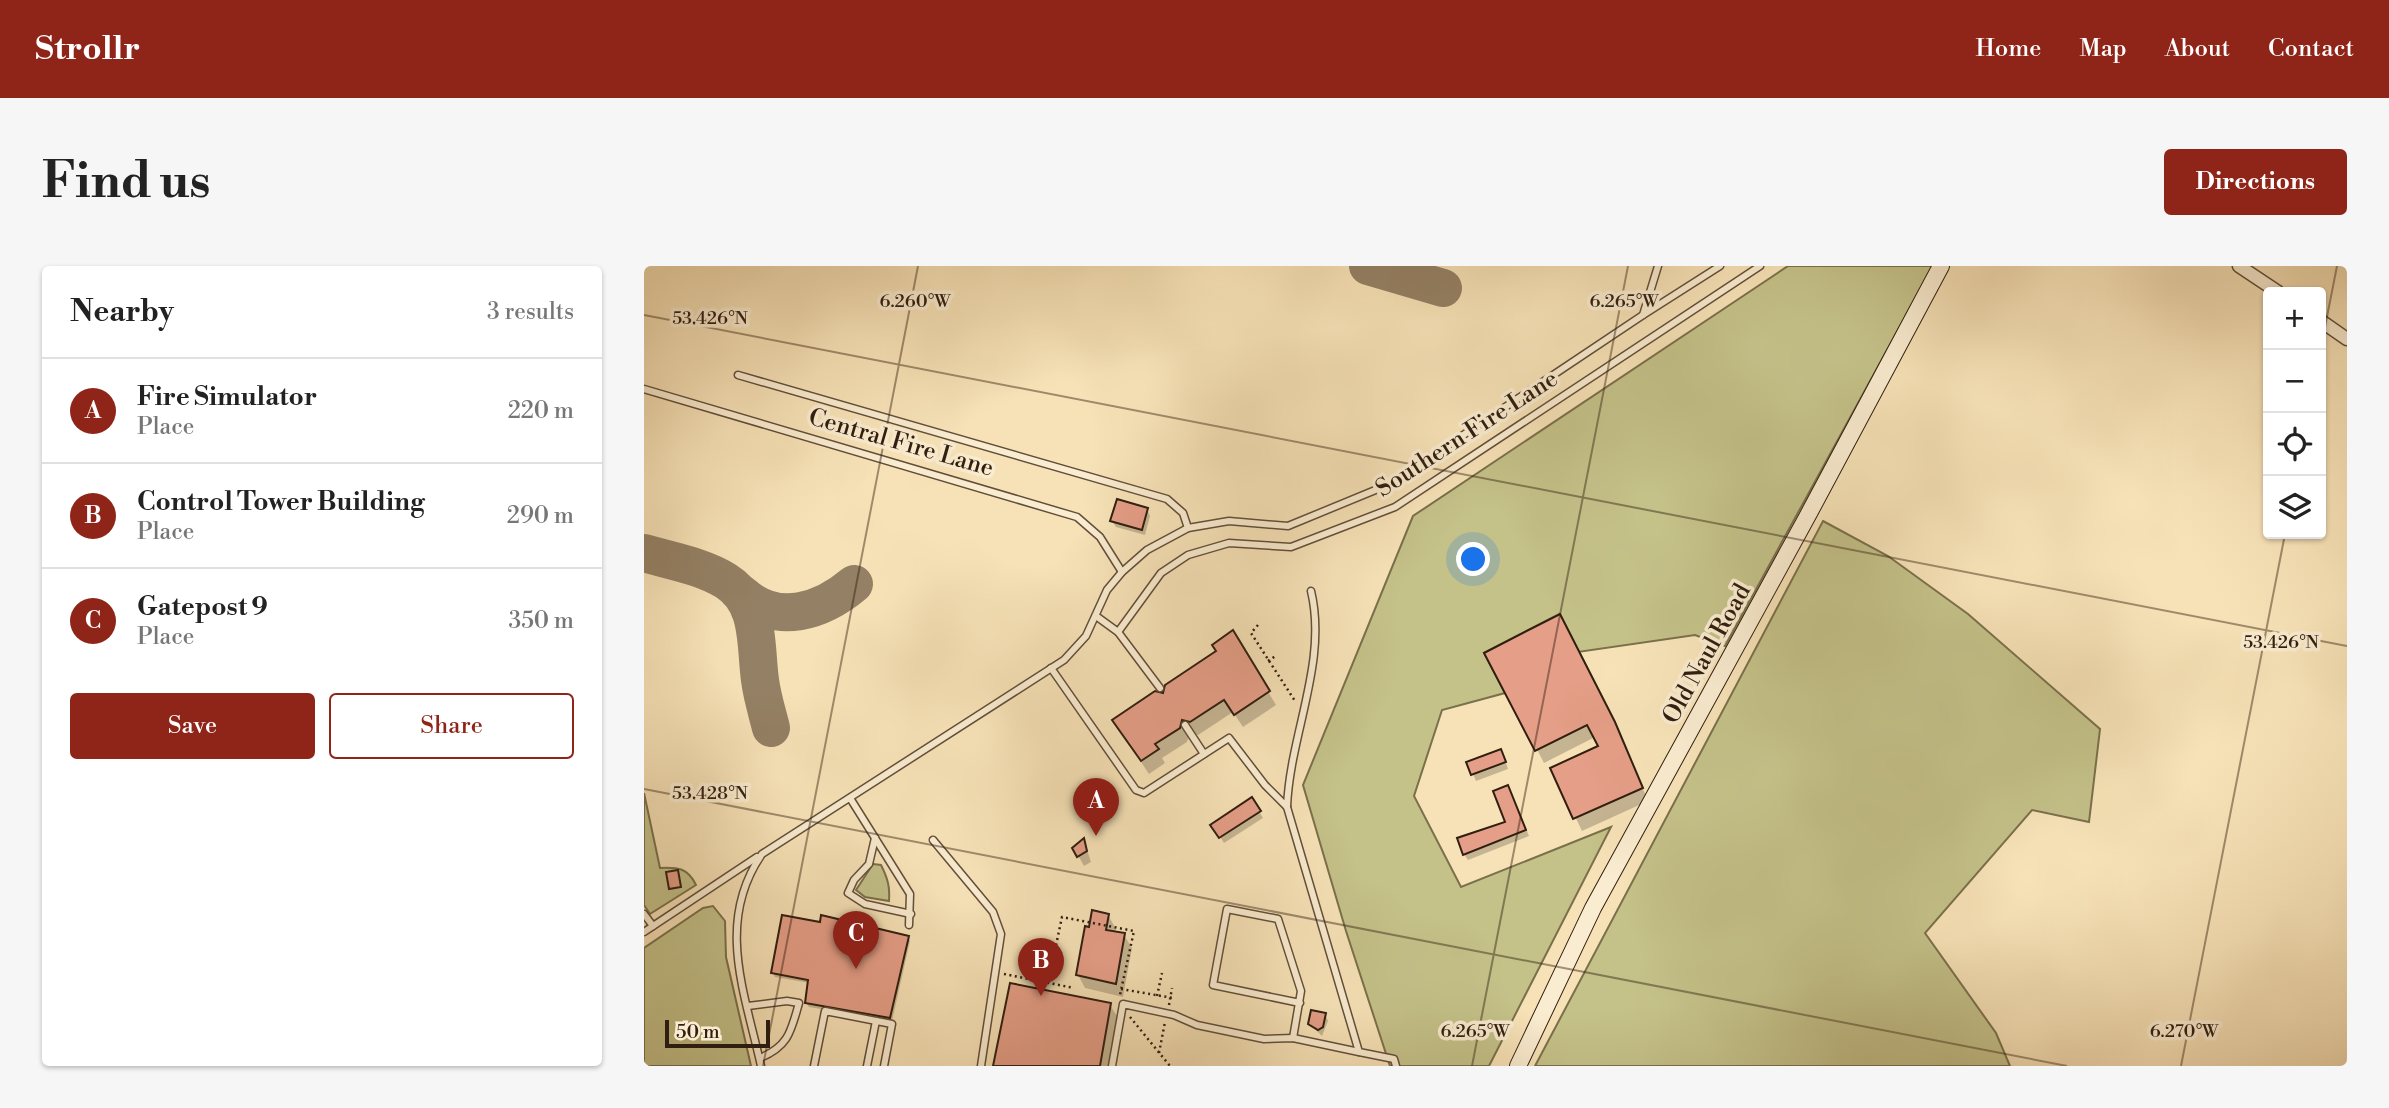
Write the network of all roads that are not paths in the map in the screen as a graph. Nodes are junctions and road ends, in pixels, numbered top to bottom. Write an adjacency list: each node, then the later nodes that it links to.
1 (1658, 266): 7 (lane)
2 (1720, 266): 7 (lane)
3 (1760, 266): 16 (lane, Southern Fire Lane)
4 (1941, 266): 43 (main road, Old Naul Road)
5 (2239, 266): 6 (street)
6 (2270, 287)
7 (1643, 316): 12 (lane)
8 (2326, 324): 9 (street)
9 (2347, 339)
10 (738, 375): 12 (lane)
11 (644, 389): 13 (lane, Central Fire Lane)
12 (1188, 528): 13 (lane)
13 (1122, 572): 15 (lane)
14 (1311, 591): 22 (lane)
15 (1096, 616): 16 (lane); 17 (lane)
16 (1118, 632): 18 (lane)
17 (1051, 668): 20 (lane); 21 (lane)
18 (1160, 688)
19 (1185, 725): 20 (lane)
20 (1204, 754): 22 (lane)
21 (850, 798): 23 (lane); 25 (lane)
22 (1287, 807): 35 (lane)
23 (875, 838): 27 (lane); 27 (lane)
24 (933, 840): 40 (lane)
25 (762, 854): 29 (lane); 32 (lane)
26 (644, 914): 29 (lane)
27 (911, 914): 28 (lane)
28 (909, 925)
29 (653, 926): 30 (lane)
30 (644, 932)
31 (1300, 1003): 31 (lane); 34 (lane)
32 (748, 1006): 36 (lane); 36 (lane)
33 (876, 1021): 37 (lane); 38 (lane); 39 (lane)
34 (1293, 1038): 35 (lane); 41 (lane)
35 (1360, 1052): 42 (lane)
36 (761, 1062)
37 (814, 1066)
38 (867, 1066)
39 (884, 1066)
40 (981, 1066)
41 (1112, 1066)
42 (1396, 1066)
43 (1518, 1066)

